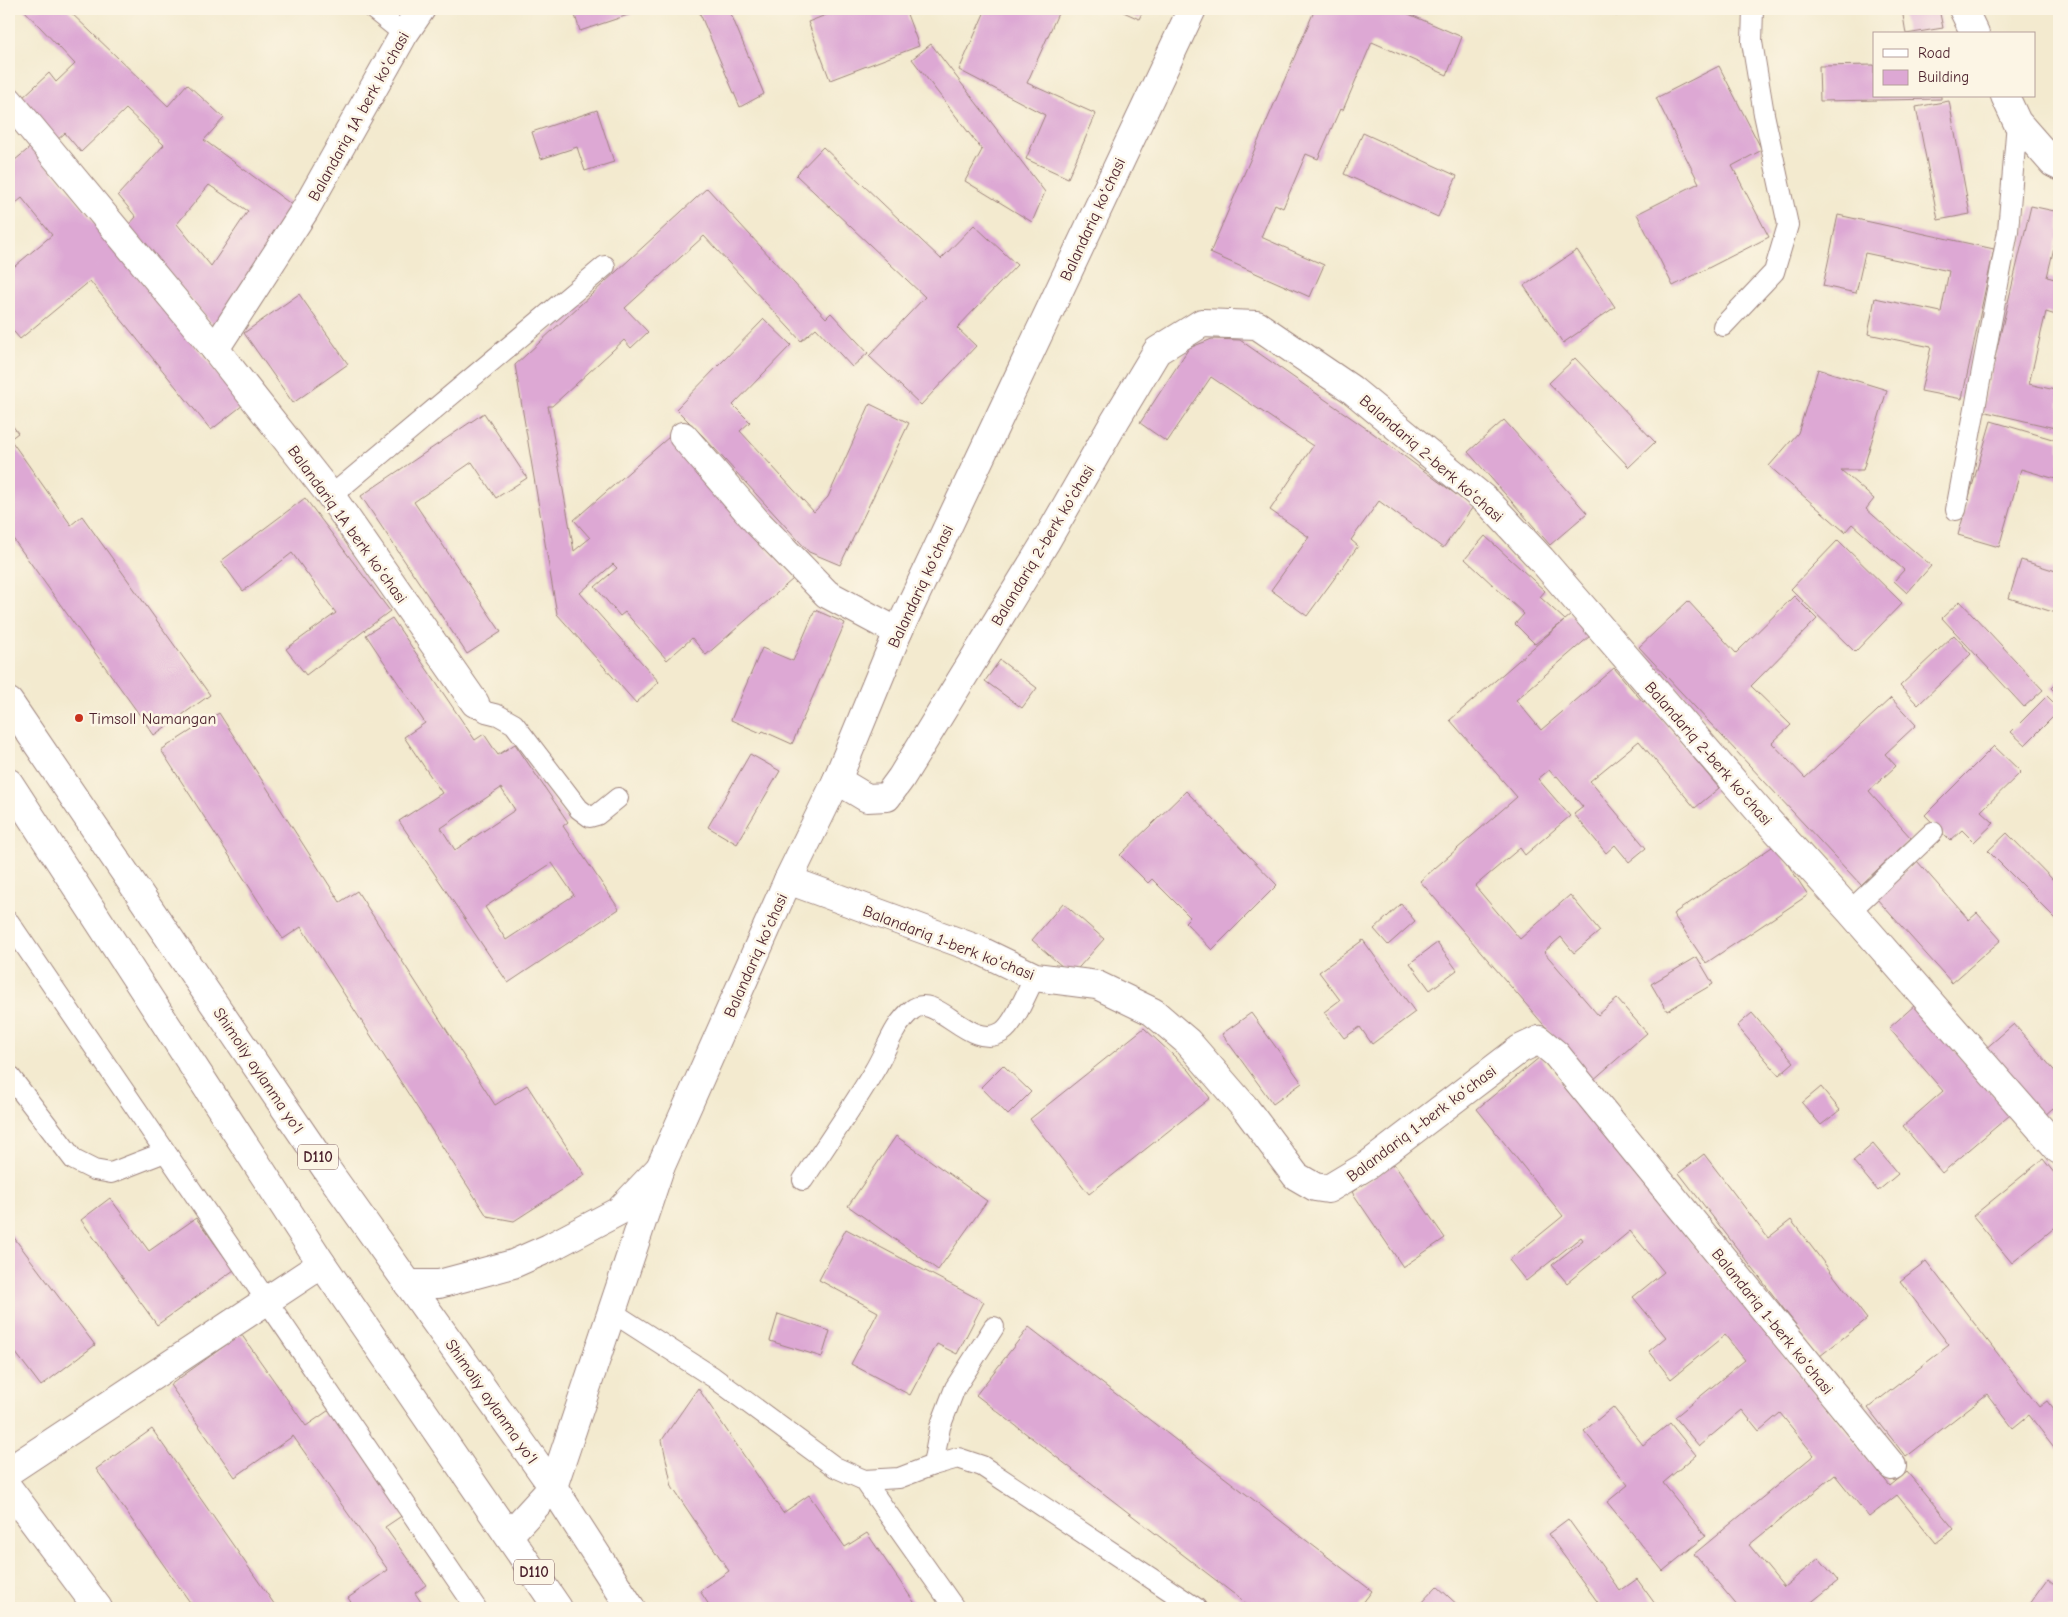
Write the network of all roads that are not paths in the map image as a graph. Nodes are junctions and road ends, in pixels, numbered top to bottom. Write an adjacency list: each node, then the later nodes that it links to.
1 (373, 9): 7 (lane)
2 (420, 9): 7 (street, Balandariq 1A berk koʻchasi)
3 (1192, 9): 18 (street, Balandariq koʻchasi)
4 (1753, 9): 13 (lane)
5 (1964, 9): 6 (street)
6 (1974, 32)
7 (404, 34): 14 (street, Balandariq 1A berk koʻchasi)
8 (2006, 98): 10 (street)
9 (9, 101): 14 (street, Balandariq 1A berk koʻchasi)
10 (2017, 122): 11 (street); 17 (lane)
11 (2059, 166)
12 (604, 266): 16 (lane)
13 (1723, 326)
14 (215, 349): 16 (street, Balandariq 1A berk koʻchasi)
15 (683, 436): 18 (street)
16 (331, 496): 20 (street, Balandariq 1A berk koʻchasi)
17 (1956, 510)
18 (898, 632): 21 (street, Balandariq koʻchasi)
19 (9, 702): 35 (street, Shimoliy aylanma yoʻl / D110)
20 (475, 704): 23 (lane)
21 (837, 780): 25 (street, Balandariq koʻchasi); 26 (street, Balandariq 2-berk koʻchasi)
22 (9, 783): 34 (street, D110)
23 (618, 798)
24 (1933, 832): 26 (lane)
25 (788, 880): 28 (street, Balandariq 1-berk koʻchasi); 32 (street, Balandariq koʻchasi)
26 (1850, 911): 30 (street, Balandariq 2-berk koʻchasi)
27 (9, 922): 31 (lane)
28 (1035, 977): 33 (lane); 40 (street, Balandariq 1-berk koʻchasi)
29 (9, 1075): 31 (lane)
30 (2059, 1150)
31 (165, 1152): 36 (lane)
32 (660, 1168): 35 (street); 37 (street)
33 (803, 1180)
34 (322, 1264): 36 (street); 45 (street, D110)
35 (408, 1284): 43 (street, Shimoliy aylanma yoʻl / D110)
36 (266, 1300): 41 (street); 48 (lane)
37 (612, 1312): 42 (lane); 43 (street)
38 (994, 1327): 39 (lane)
39 (933, 1465): 42 (lane); 51 (lane)
40 (1892, 1466)
41 (9, 1471)
42 (864, 1480): 46 (lane)
43 (553, 1487): 45 (street); 50 (street, Shimoliy aylanma yoʻl / D110)
44 (9, 1489): 47 (street)
45 (509, 1535): 49 (street, D110)
46 (953, 1606)
47 (98, 1608)
48 (476, 1608)
49 (558, 1608)
50 (631, 1608)
51 (1196, 1608)

